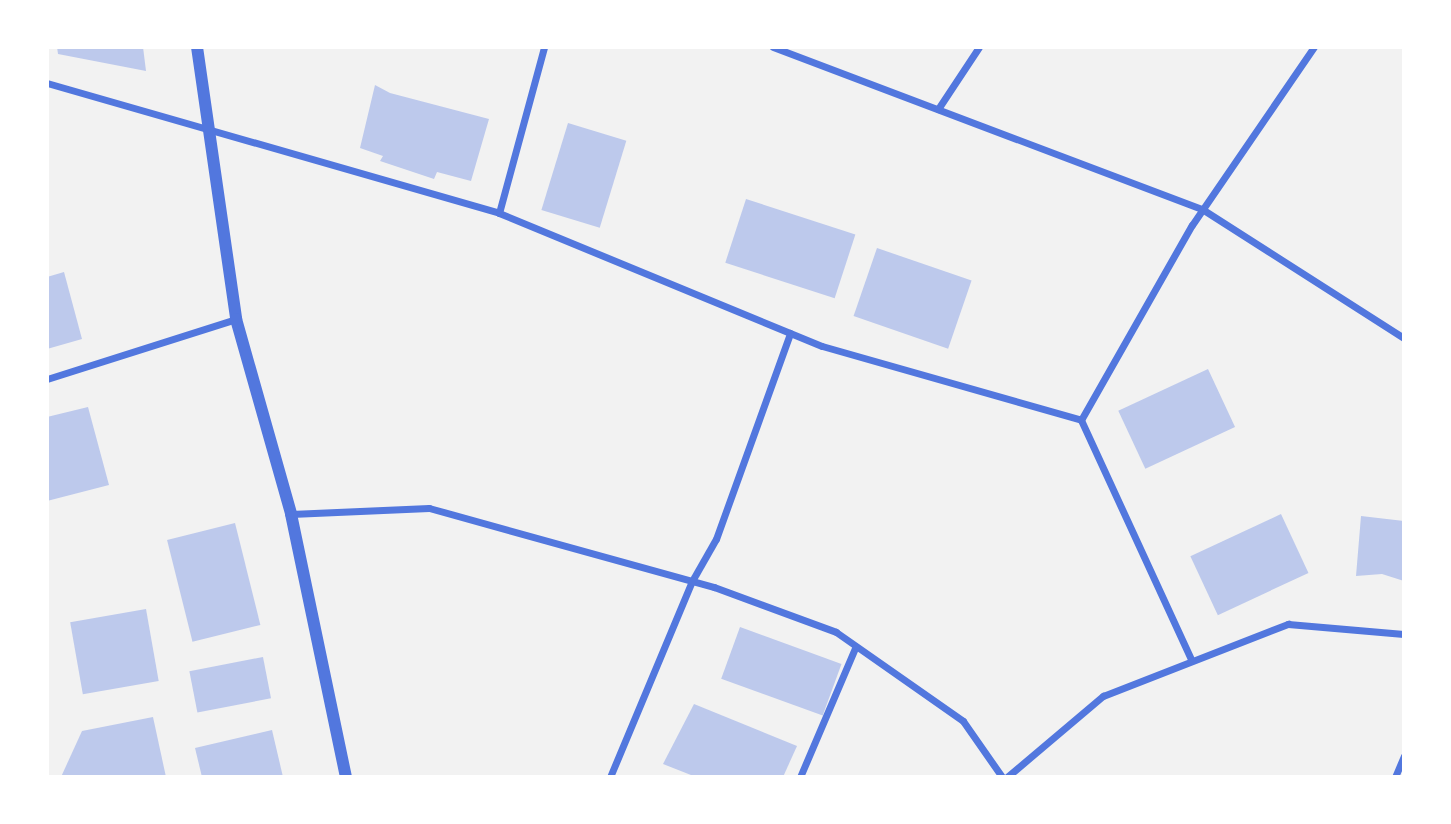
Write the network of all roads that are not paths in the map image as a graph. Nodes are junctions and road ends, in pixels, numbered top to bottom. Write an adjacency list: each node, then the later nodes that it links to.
1 (197, 47): 8 (street)
2 (544, 47): 10 (street)
3 (773, 47): 7 (street)
4 (979, 47): 7 (street)
5 (1314, 47): 9 (street)
6 (47, 83): 8 (street)
7 (938, 109): 9 (street)
8 (209, 132): 10 (street); 11 (street)
9 (1202, 209): 13 (street); 15 (street)
10 (499, 213): 12 (street)
11 (236, 318): 14 (street); 16 (street)
12 (790, 333): 15 (street); 17 (street)
13 (1404, 338)
14 (47, 379)
15 (1081, 420): 20 (street)
16 (291, 514): 17 (street); 22 (street)
17 (692, 581): 19 (street); 23 (street)
18 (1404, 634): 20 (street)
19 (856, 646): 24 (street); 25 (street)
20 (1192, 662): 25 (street)
21 (1404, 756): 26 (street)
22 (346, 777)
23 (610, 777)
24 (800, 777)
25 (1004, 777)
26 (1395, 777)

